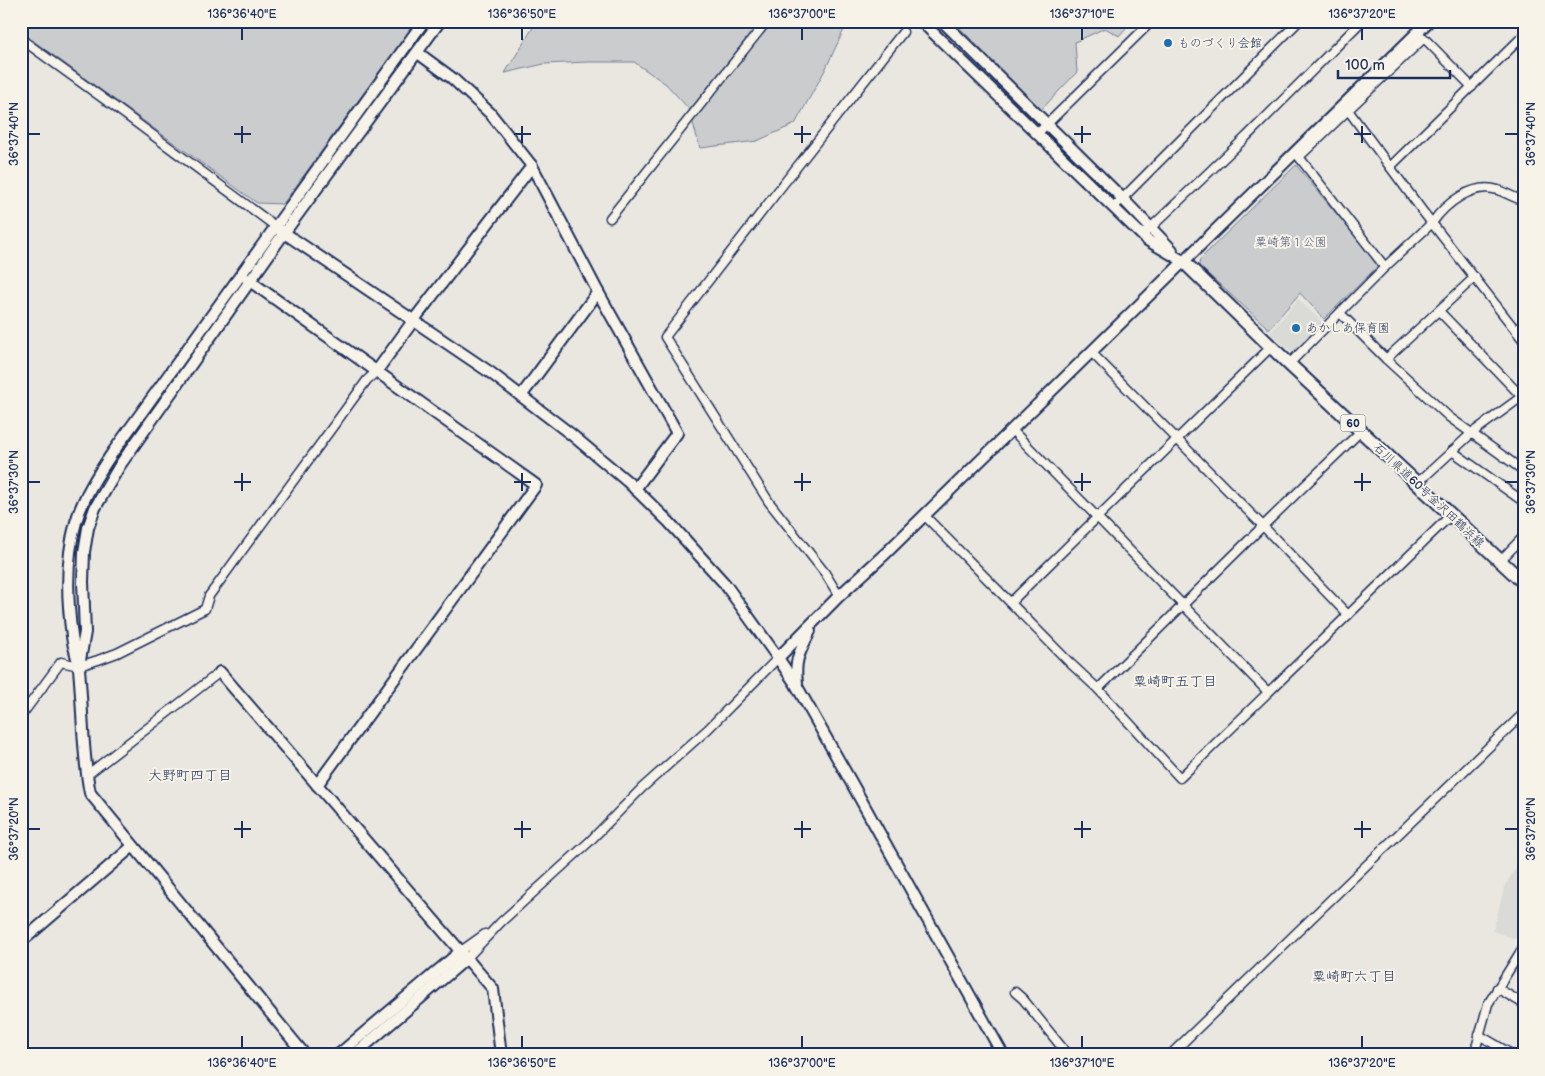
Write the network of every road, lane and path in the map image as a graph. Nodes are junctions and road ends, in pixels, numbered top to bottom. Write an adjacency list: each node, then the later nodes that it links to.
1 (424, 21): 25 (street)
2 (440, 21): 13 (street)
3 (767, 21): 23 (street)
4 (921, 21): 17 (street)
5 (942, 21): 16 (street)
6 (1152, 21): 16 (street)
7 (1299, 21): 20 (street)
8 (1362, 21): 26 (street)
9 (1429, 21): 27 (street)
10 (904, 32): 61 (street)
11 (21, 39): 25 (street)
12 (1522, 39): 14 (street)
13 (418, 53): 18 (street); 25 (street)
14 (1472, 87): 15 (street); 19 (street)
15 (1348, 110): 19 (street); 28 (street)
16 (1046, 125): 17 (street); 20 (street)
17 (1038, 133): 22 (street)
18 (532, 166): 31 (street); 34 (street)
19 (1390, 167): 24 (street)
20 (1122, 198): 22 (street); 26 (street)
21 (1524, 200): 24 (street)
22 (1114, 207): 26 (street)
23 (610, 218)
24 (1432, 223): 28 (street); 29 (street)
25 (280, 229): 30 (street); 34 (street)
26 (1146, 232): 27 (street)
27 (1183, 261): 38 (main road, 石川県道60号金沢田鶴浜線 / 60); 39 (street)
28 (1385, 267): 33 (street)
29 (1476, 277): 32 (street); 36 (street)
30 (246, 278): 42 (street); 67 (street)
31 (598, 292): 43 (street); 52 (street)
32 (1439, 311): 40 (street); 44 (street)
33 (1340, 313): 40 (street); 41 (street)
34 (413, 321): 42 (street); 43 (street)
35 (1524, 323): 36 (street)
36 (1516, 331): 37 (street)
37 (1524, 341)
38 (1271, 347): 41 (main road, 石川県道60号金沢田鶴浜線 / 60); 48 (street)
39 (1091, 352): 45 (street); 48 (street)
40 (1386, 359): 47 (street)
41 (1289, 364): 46 (main road, 石川県道60号金沢田鶴浜線 / 60)
42 (376, 372): 67 (street); 75 (street)
43 (521, 396): 52 (street)
44 (1523, 397): 47 (street)
45 (1012, 430): 54 (street); 56 (street)
46 (1361, 431): 51 (main road, 石川県道60号金沢田鶴浜線 / 60); 57 (street)
47 (1472, 433): 49 (street); 50 (street)
48 (1177, 439): 56 (street); 57 (street)
49 (1452, 451): 51 (street); 53 (street)
50 (1524, 471)
51 (1415, 482): 55 (main road, 石川県道60号金沢田鶴浜線 / 60)
52 (635, 489): 66 (street)
53 (1524, 502)
54 (924, 515): 61 (street); 62 (street)
55 (1451, 515): 59 (main road, 石川県道60号金沢田鶴浜線 / 60); 64 (street)
56 (1098, 518): 62 (street); 63 (street)
57 (1263, 526): 63 (street); 64 (street)
58 (1524, 536): 59 (street)
59 (1500, 561): 60 (main road, 石川県道60号金沢田鶴浜線 / 60)
60 (1524, 583)
61 (839, 596): 65 (street)
62 (1011, 602): 70 (street)
63 (1183, 605): 70 (street); 71 (street)
64 (1348, 615): 71 (street)
65 (812, 625): 66 (street); 69 (street)
66 (778, 658): 69 (street); 79 (street)
67 (79, 666): 73 (street); 74 (street)
68 (220, 672): 74 (street); 75 (street)
69 (797, 687): 88 (street)
70 (1098, 689): 71 (street)
71 (1268, 692)
72 (1524, 713): 90 (street)
73 (21, 716)
74 (87, 775): 76 (street)
75 (317, 785): 79 (street)
76 (133, 846): 77 (street); 84 (street)
77 (21, 942)
78 (1524, 946): 80 (street)
79 (464, 955): 85 (street); 86 (street); 87 (street)
80 (1498, 988): 82 (street); 83 (street)
81 (1015, 992): 89 (street)
82 (1524, 1004)
83 (1479, 1035): 91 (street); 92 (street)
84 (305, 1055)
85 (338, 1055)
86 (354, 1055)
87 (501, 1055)
88 (1004, 1055)
89 (1068, 1055)
90 (1170, 1055)
91 (1474, 1055)
92 (1513, 1055)

